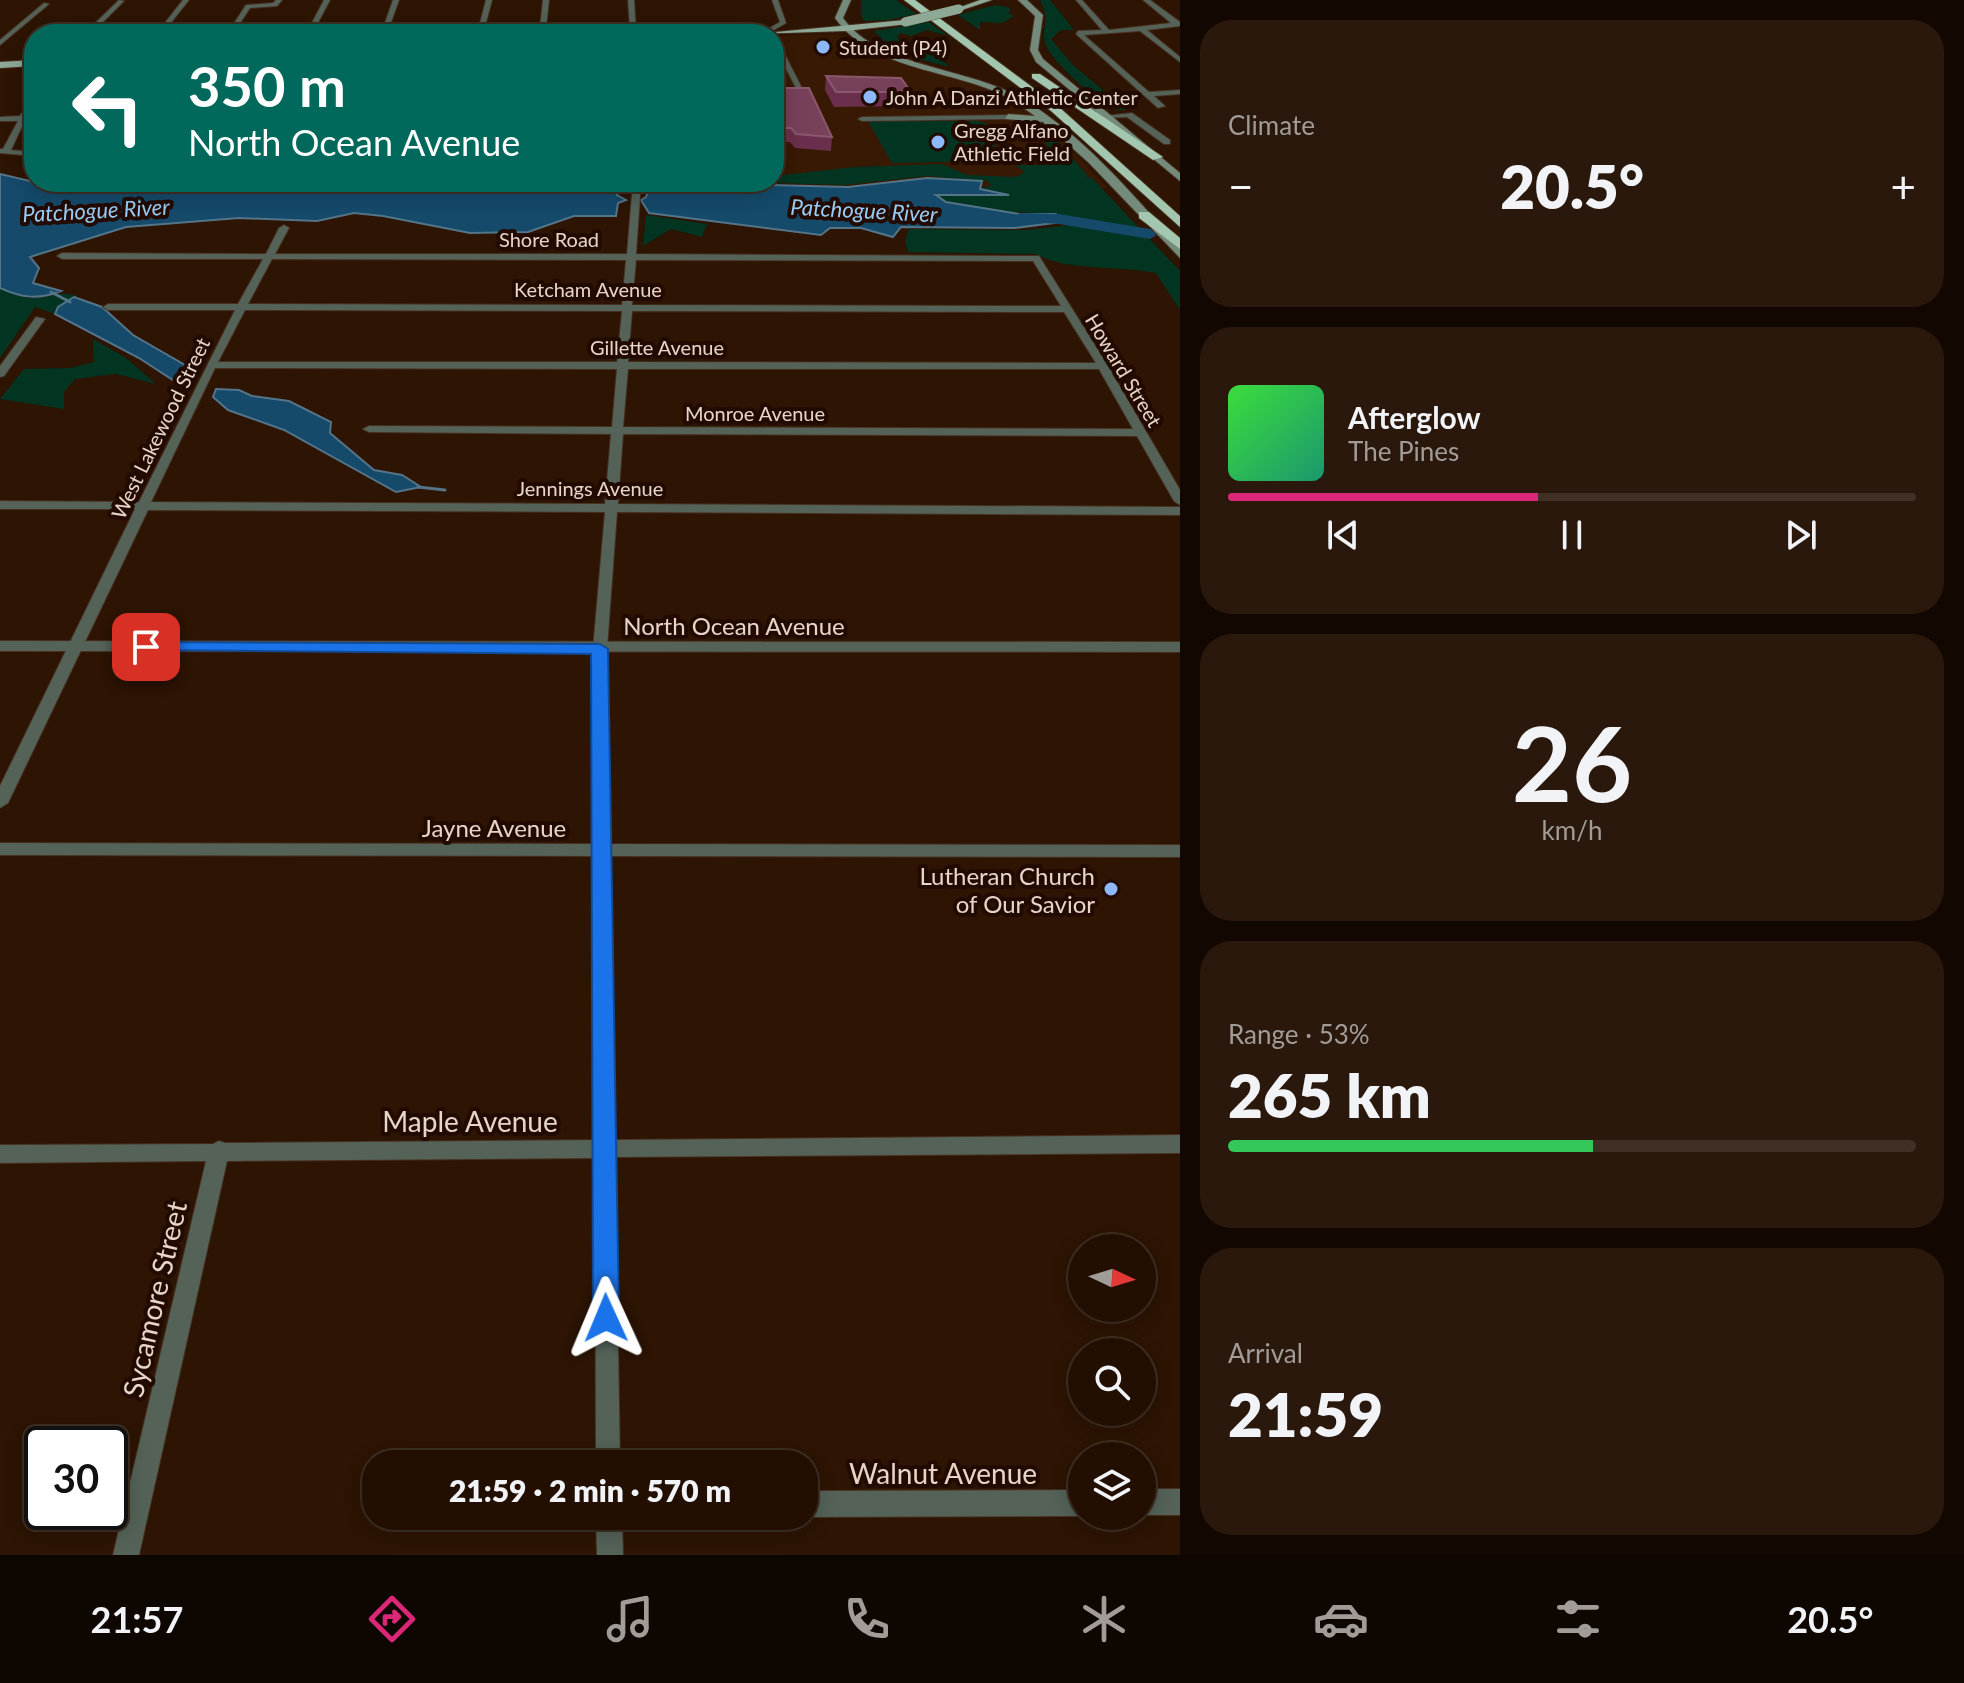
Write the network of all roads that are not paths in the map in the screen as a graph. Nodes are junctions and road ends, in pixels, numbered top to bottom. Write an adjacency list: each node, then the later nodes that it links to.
1 (186, 0): 19 (street)
2 (279, 0): 20 (street)
3 (327, 0): 21 (street)
4 (396, 0): 22 (street)
5 (489, 0): 23 (street)
6 (546, 0): 24 (street)
7 (631, 0): 25 (street)
8 (775, 0): 26 (street)
9 (847, 0): 28 (main road)
10 (909, 0): 43 (highway)
11 (927, 0): 33 (highway)
12 (988, 0): 28 (main road, bridge)
13 (1022, 0): 44 (main road)
14 (1079, 0): 30 (street)
15 (1146, 0): 27 (street)
16 (121, 1): 18 (street)
17 (46, 4): 32 (street)
18 (97, 24)
19 (167, 24)
20 (236, 24)
21 (314, 24)
22 (388, 24)
23 (483, 24)
24 (543, 24)
25 (635, 24)
26 (781, 24)
27 (1178, 24): 29 (street)
28 (846, 29): 31 (main road); 41 (main road)
29 (1141, 29): 30 (street); 34 (street)
30 (1107, 32): 39 (street)
31 (784, 34)
32 (0, 43)
33 (991, 46)
34 (1180, 60)
35 (24, 64): 36 (main road)
36 (0, 65)
37 (784, 65): 40 (street)
38 (1180, 92): 39 (street)
39 (1146, 94): 42 (street)
40 (784, 96)
41 (1021, 101): 45 (main road); 49 (main road)
42 (1161, 106)
43 (1055, 109): 57 (highway); 59 (highway)
44 (1108, 116): 50 (street); 54 (main road)
45 (1008, 117): 48 (street); 49 (main road)
46 (23, 118): 47 (street); 51 (street)
47 (0, 119)
48 (862, 119)
49 (1043, 119): 57 (main road)
50 (1167, 142)
51 (3, 151): 52 (street)
52 (24, 153)
53 (1132, 157): 54 (highway)
54 (1157, 157): 55 (main road)
55 (1180, 178)
56 (636, 192): 65 (street)
57 (1124, 194): 58 (main road)
58 (1144, 215): 61 (highway); 62 (main road)
59 (1180, 223)
60 (284, 228): 64 (street, West Lakewood Street)
61 (1180, 245)
62 (1180, 254)
63 (62, 256): 64 (street, Shore Road)
64 (268, 256): 65 (street, Shore Road); 67 (street, West Lakewood Street)
65 (629, 257): 66 (street, Shore Road); 69 (street)
66 (1036, 258): 70 (street, Howard Street)
67 (240, 306): 68 (street, Ketcham Avenue); 69 (street, Ketcham Avenue); 72 (street, West Lakewood Street)
68 (108, 307)
69 (625, 308): 70 (street, Ketcham Avenue); 73 (street)
70 (1067, 309): 74 (street, Howard Street)
71 (40, 319): 75 (street)
72 (211, 365): 73 (street, Gillette Avenue); 81 (street, West Lakewood Street)
73 (621, 365): 74 (street, Gillette Avenue); 77 (street)
74 (1103, 366): 78 (street, Howard Street)
75 (0, 374)
76 (369, 429): 77 (street, Monroe Avenue)
77 (616, 430): 78 (street, Monroe Avenue); 82 (street)
78 (1141, 433): 79 (street, Howard Street)
79 (1180, 501)
80 (0, 505): 81 (street, Jennings Avenue)
81 (142, 506): 82 (street, Jennings Avenue); 85 (street, West Lakewood Street)
82 (610, 508): 83 (street, Jennings Avenue); 87 (street)
83 (1180, 511)
84 (0, 646): 85 (street, North Ocean Avenue)
85 (74, 646): 87 (street, North Ocean Avenue); 88 (street, West Lakewood Street)
86 (1180, 647): 87 (street, North Ocean Avenue)
87 (600, 649): 91 (street)
88 (0, 803)
89 (0, 849): 91 (street, Jayne Avenue)
90 (1180, 851): 91 (street, Jayne Avenue)
91 (601, 852): 93 (street)
92 (1180, 1144): 93 (street, Maple Avenue)
93 (603, 1148): 94 (street, Maple Avenue); 96 (street)
94 (219, 1150): 95 (street, Maple Avenue); 102 (street, Sycamore Street)
95 (0, 1154)
96 (608, 1450)
97 (1156, 1502): 98 (street)
98 (1180, 1502)
99 (1068, 1503): 100 (street, Walnut Avenue)
100 (818, 1504)
101 (609, 1530): 103 (street)
102 (126, 1555)
103 (610, 1555)

